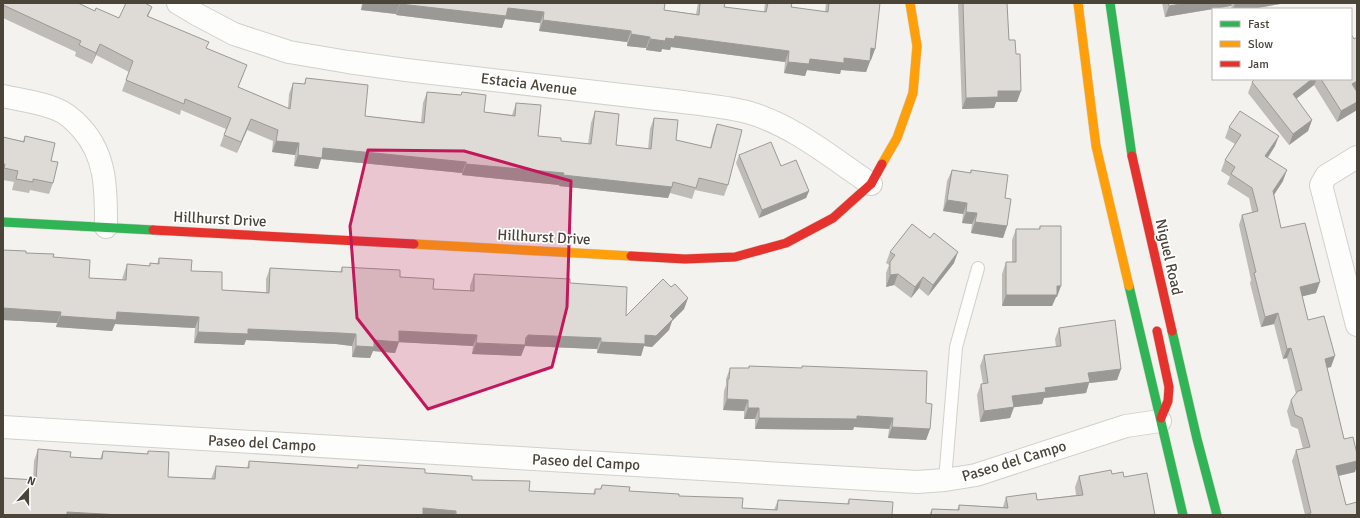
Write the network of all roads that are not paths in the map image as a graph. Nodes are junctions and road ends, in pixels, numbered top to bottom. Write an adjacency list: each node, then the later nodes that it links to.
1 (178, 3): 7 (street, Estacia Avenue)
2 (910, 3): 7 (main road, Hillhurst Drive)
3 (1078, 3): 15 (main road)
4 (1110, 3): 11 (main road, Niguel Road)
5 (3, 96): 9 (street)
6 (1357, 157): 14 (street)
7 (871, 184): 9 (main road, Hillhurst Drive)
8 (3, 222): 9 (main road, Hillhurst Drive)
9 (106, 227)
10 (978, 268): 17 (lane)
11 (1162, 292): 12 (main road); 19 (main road, Niguel Road)
12 (1155, 301)
13 (1154, 319): 15 (main road)
14 (1357, 325)
15 (1167, 423): 17 (street, Paseo del Campo); 18 (main road)
16 (3, 427): 17 (street, Paseo del Campo)
17 (946, 480)
18 (1183, 515)
19 (1217, 515)

